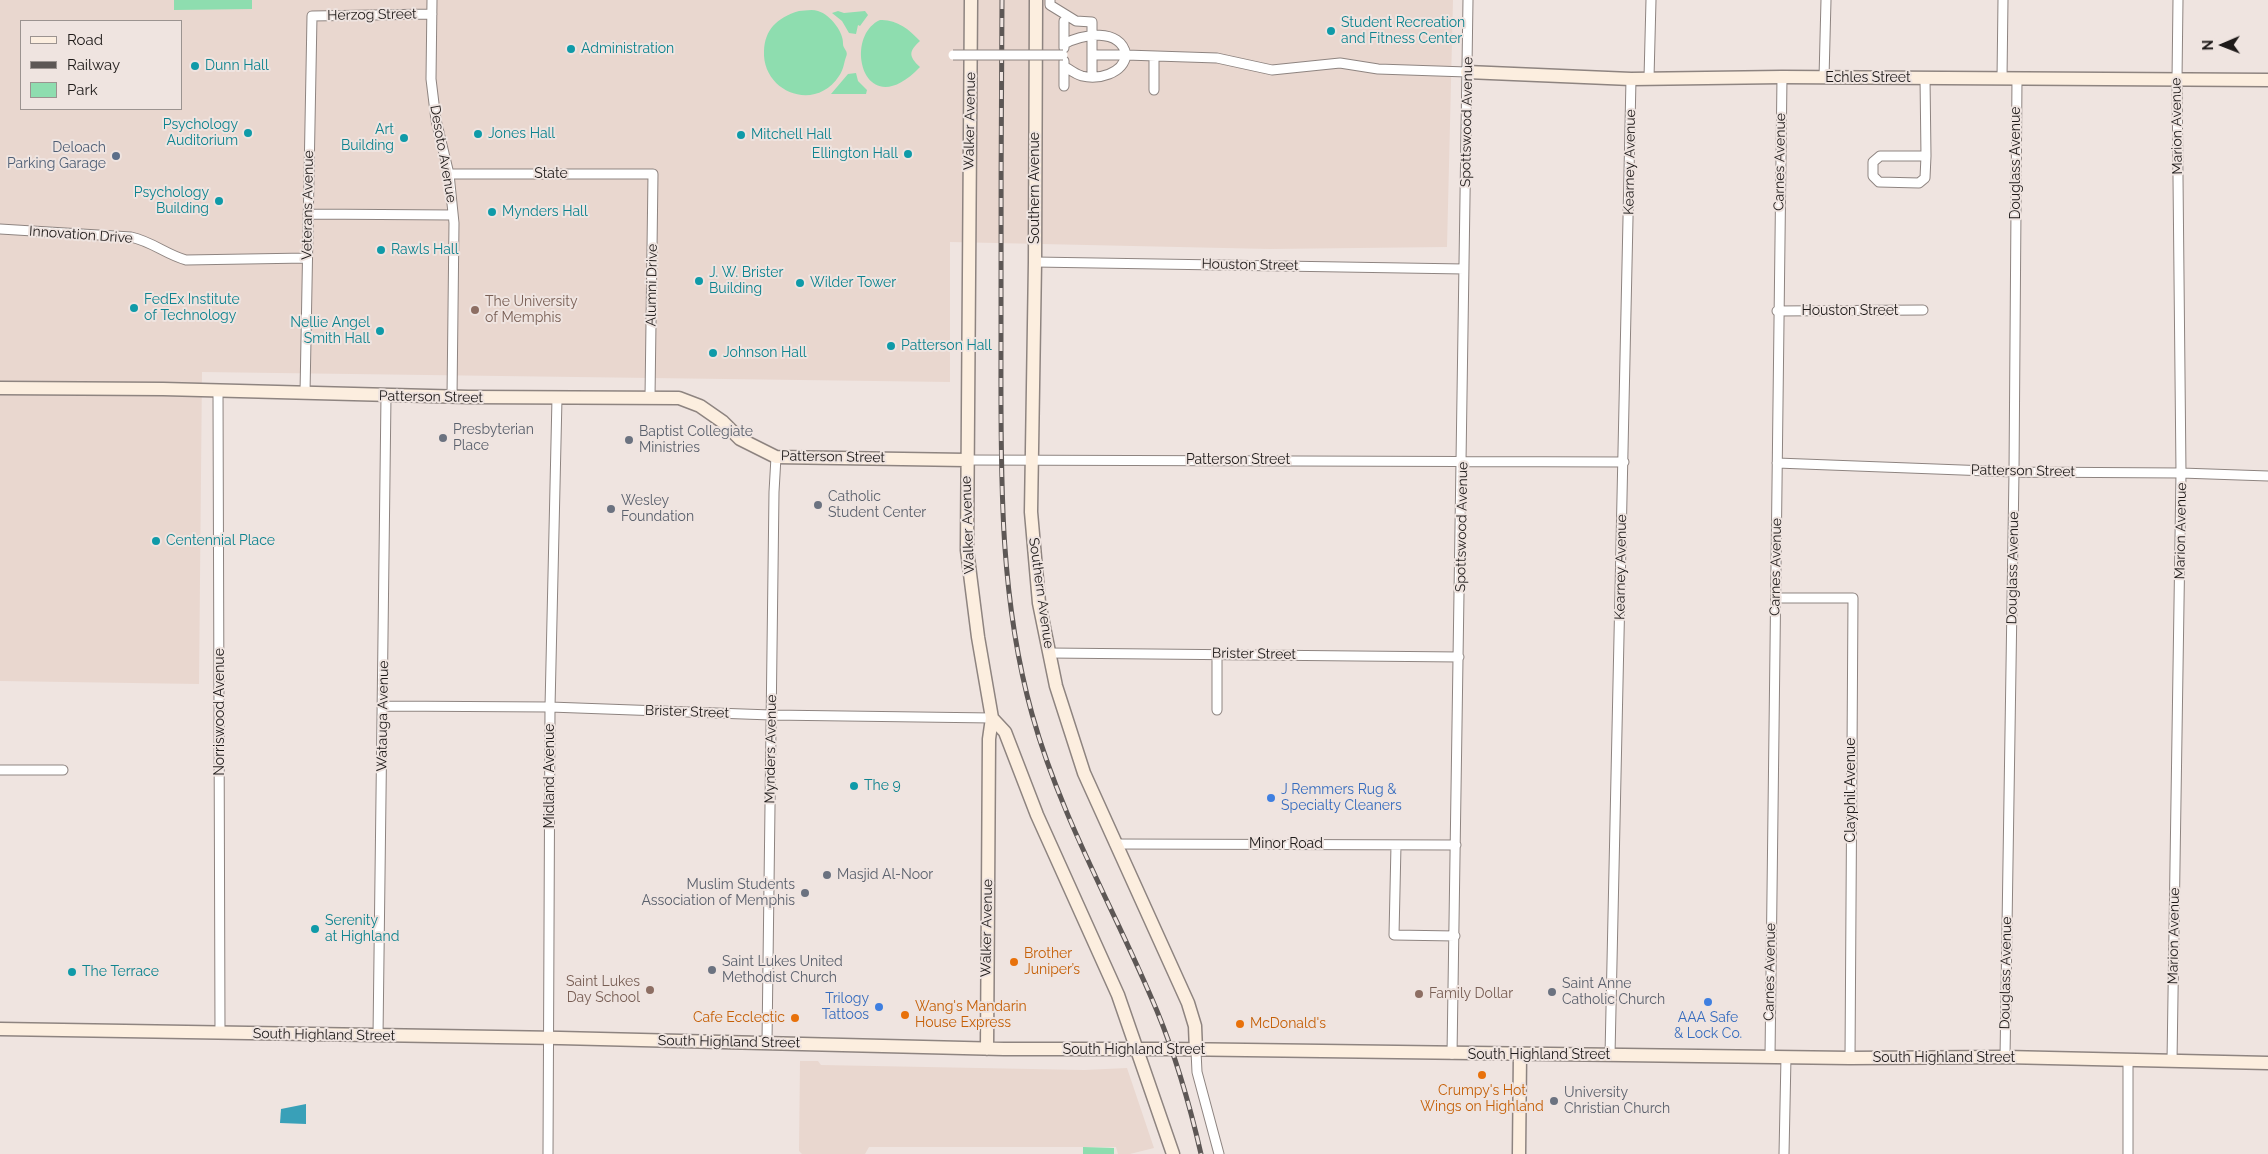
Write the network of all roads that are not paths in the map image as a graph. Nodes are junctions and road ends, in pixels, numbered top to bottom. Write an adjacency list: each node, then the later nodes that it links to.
1 (432, 0): 10 (street, Desoto Avenue)
2 (971, 0): 53 (street, Walker Avenue)
3 (1036, 0): 41 (street, Southern Avenue)
4 (1050, 0): 13 (street)
5 (1468, 0): 21 (street, Spottswood Avenue)
6 (1651, 0): 24 (street)
7 (1826, 0): 25 (street)
8 (2003, 0): 27 (street)
9 (2178, 0): 30 (street, Marion Avenue)
10 (432, 14): 11 (street, Herzog Street); 35 (street, Desoto Avenue)
11 (312, 16): 37 (street, Veterans Avenue)
12 (1064, 21): 14 (street)
13 (1092, 35): 14 (street); 17 (street); 18 (street)
14 (1064, 44): 16 (street)
15 (953, 55): 16 (street, bridge)
16 (1064, 55): 20 (street)
17 (1092, 55): 18 (street); 22 (street)
18 (1126, 56): 19 (street); 22 (street)
19 (1154, 56): 21 (street); 33 (street)
20 (1064, 66): 22 (street); 32 (street)
21 (1467, 72): 29 (street, Echles Street); 42 (street, Spottswood Avenue)
22 (1092, 77)
23 (1782, 77): 24 (street, Echles Street); 25 (street, Echles Street); 44 (street, Carnes Avenue)
24 (1649, 78): 29 (street, Echles Street)
25 (1824, 78): 26 (street, Echles Street)
26 (1925, 78): 27 (street, Echles Street); 34 (street)
27 (2002, 78): 28 (street, Echles Street)
28 (2016, 78): 30 (street, Echles Street); 58 (street, Douglass Avenue)
29 (1631, 79): 56 (street, Kearney Avenue)
30 (2177, 79): 31 (street, Echles Street); 59 (street, Marion Avenue)
31 (2268, 80)
32 (1064, 86)
33 (1154, 90)
34 (1926, 156): 34 (street)
35 (449, 174): 36 (street, State); 38 (street, Desoto Avenue)
36 (653, 174): 50 (street, Alumni Drive)
37 (308, 214): 38 (street); 40 (street, Veterans Avenue)
38 (454, 215): 49 (street, Desoto Avenue)
39 (0, 229): 40 (street, Innovation Drive)
40 (307, 258): 47 (street, Veterans Avenue)
41 (1035, 262): 42 (street, Houston Street); 54 (street, Southern Avenue)
42 (1464, 268): 55 (street, Spottswood Avenue)
43 (1923, 310): 44 (street, Houston Street)
44 (1778, 311): 57 (street, Carnes Avenue)
45 (0, 388): 46 (street, Patterson Street)
46 (218, 391): 47 (street, Patterson Street); 77 (street, Norriswood Avenue)
47 (305, 393): 48 (street, Patterson Street)
48 (386, 396): 49 (street, Patterson Street); 65 (street, Watauga Avenue)
49 (452, 397): 51 (street, Patterson Street)
50 (650, 397): 51 (street, Patterson Street); 52 (street, Patterson Street)
51 (557, 398): 66 (street, Midland Avenue)
52 (776, 456): 53 (street, Patterson Street); 68 (street, Mynders Avenue)
53 (966, 460): 54 (street, Patterson Street); 69 (street, Walker Avenue)
54 (1031, 460): 55 (street, Patterson Street); 62 (street, Southern Avenue)
55 (1463, 461): 56 (street, Patterson Street); 64 (street, Spottswood Avenue)
56 (1624, 462): 86 (street, Kearney Avenue)
57 (1777, 463): 58 (street, Patterson Street); 61 (street, Carnes Avenue)
58 (2014, 472): 59 (street, Patterson Street); 89 (street, Douglass Avenue)
59 (2182, 473): 60 (street, Patterson Street); 92 (street, Marion Avenue)
60 (2268, 476)
61 (1776, 598): 87 (street, Carnes Avenue); 90 (street, Clayphil Avenue)
62 (1049, 653): 63 (street, Brister Street); 72 (street, Southern Avenue)
63 (1217, 654): 64 (street, Brister Street); 67 (street)
64 (1459, 657): 74 (street, Spottswood Avenue)
65 (383, 706): 66 (street, Brister Street); 78 (street, Watauga Avenue)
66 (550, 707): 68 (street, Brister Street); 79 (street, Midland Avenue)
67 (1217, 710)
68 (771, 715): 69 (street, Brister Street); 80 (street, Mynders Avenue)
69 (992, 718): 81 (street, Walker Avenue); 82 (street)
70 (0, 770): 71 (street)
71 (63, 770)
72 (1115, 844): 73 (street, Minor Road); 83 (street, Southern Avenue)
73 (1396, 845): 74 (street, Minor Road); 75 (street)
74 (1456, 845): 75 (street, Spottswood Avenue)
75 (1454, 936): 84 (street, Spottswood Avenue)
76 (0, 1029): 77 (street, South Highland Street)
77 (220, 1033): 78 (street, South Highland Street)
78 (378, 1036): 79 (street, South Highland Street)
79 (550, 1038): 80 (street, South Highland Street); 94 (street, Midland Avenue)
80 (768, 1042): 81 (street, South Highland Street)
81 (986, 1049): 82 (street, South Highland Street)
82 (1138, 1049): 83 (street, South Highland Street); 95 (street)
83 (1196, 1051): 84 (street, South Highland Street); 96 (street, Southern Avenue)
84 (1452, 1054): 85 (street, South Highland Street)
85 (1520, 1054): 86 (street, South Highland Street); 97 (street)
86 (1610, 1055): 87 (street, South Highland Street)
87 (1770, 1056): 88 (street, South Highland Street)
88 (1786, 1057): 90 (street, South Highland Street); 98 (street)
89 (2005, 1057): 90 (street, South Highland Street); 91 (street, South Highland Street)
90 (1850, 1058)
91 (2128, 1060): 92 (street, South Highland Street); 99 (street)
92 (2172, 1061): 93 (street, South Highland Street)
93 (2268, 1063)
94 (548, 1154)
95 (1173, 1154)
96 (1219, 1154)
97 (1519, 1154)
98 (1784, 1154)
99 (2128, 1154)

